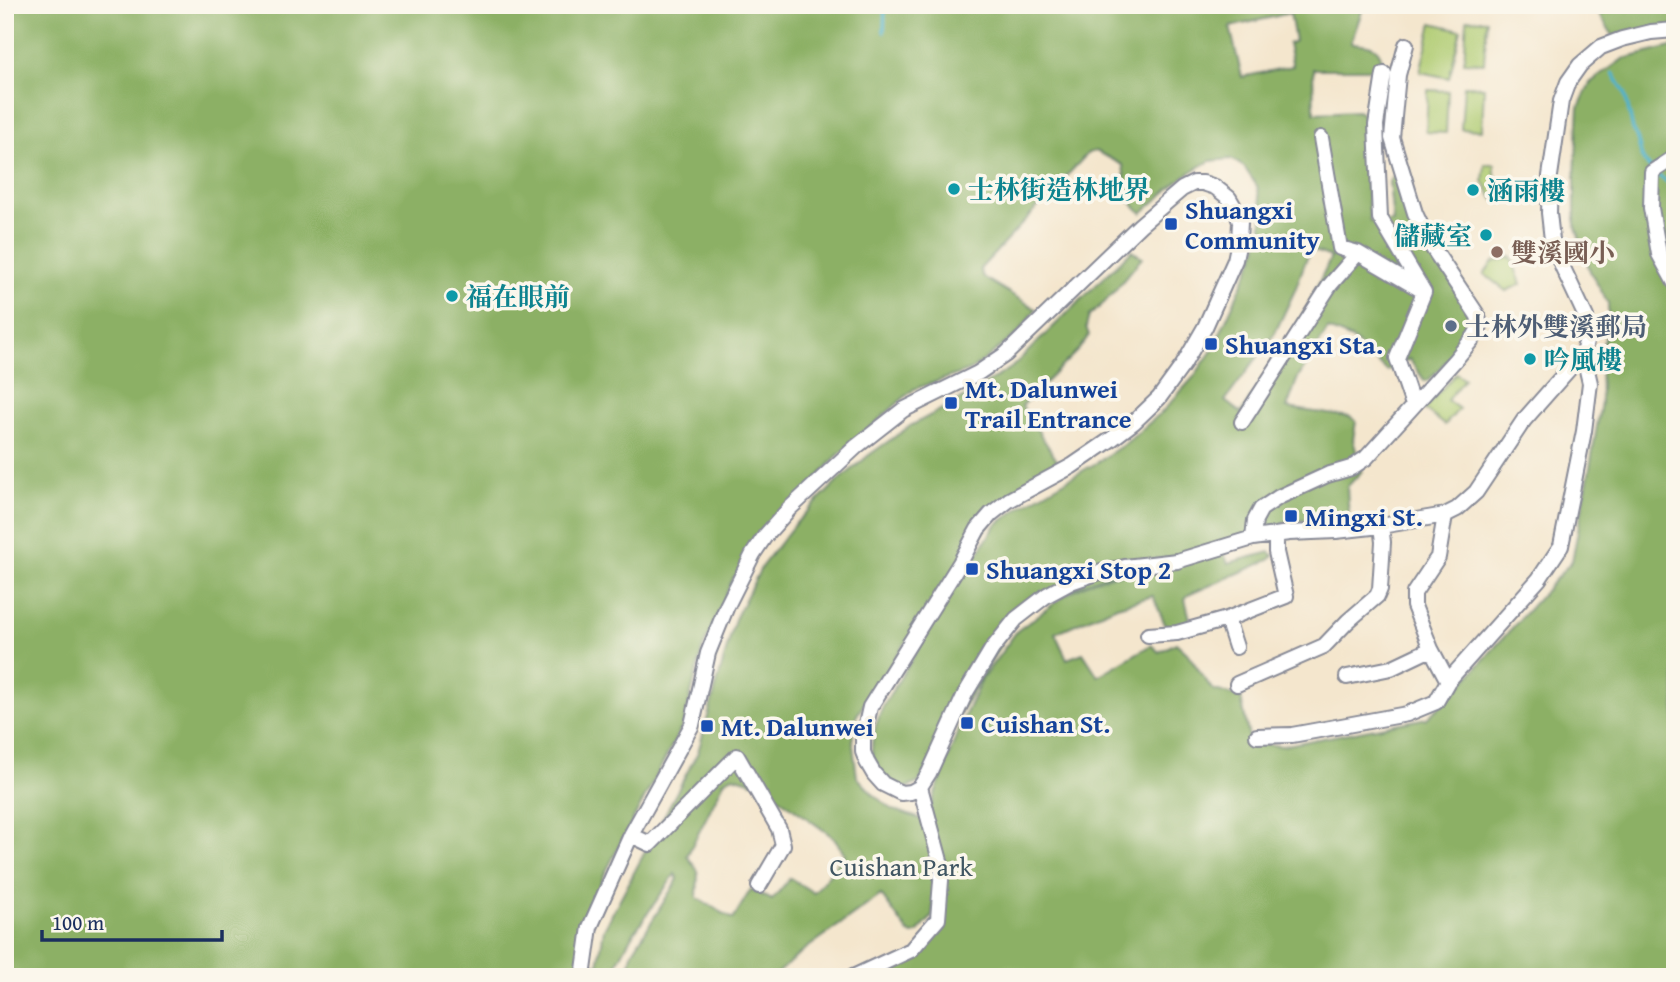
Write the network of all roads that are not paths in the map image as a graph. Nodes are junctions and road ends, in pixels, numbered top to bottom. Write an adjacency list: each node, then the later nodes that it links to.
1 (1675, 30): 9 (street)
2 (1406, 45): 10 (street)
3 (1384, 74): 8 (street)
4 (1321, 138): 6 (street)
5 (1675, 157): 7 (street)
6 (1358, 253): 8 (street); 11 (street)
7 (1675, 283)
8 (1424, 292): 10 (street)
9 (1583, 353): 12 (street); 21 (street)
10 (1413, 405): 15 (street)
11 (1242, 422)
12 (1445, 515): 13 (street); 19 (street)
13 (1381, 526): 14 (street); 22 (street)
14 (1276, 534): 15 (street); 16 (street)
15 (1253, 538): 24 (street)
16 (1227, 619): 17 (street); 18 (street)
17 (1148, 635)
18 (1236, 647)
19 (1431, 649): 20 (street); 21 (street)
20 (1348, 677)
21 (1448, 681): 23 (street)
22 (1237, 684)
23 (1257, 736)
24 (920, 787): 25 (street); 28 (street)
25 (631, 835): 26 (street); 27 (street)
26 (759, 886)
27 (583, 977)
28 (853, 977)

